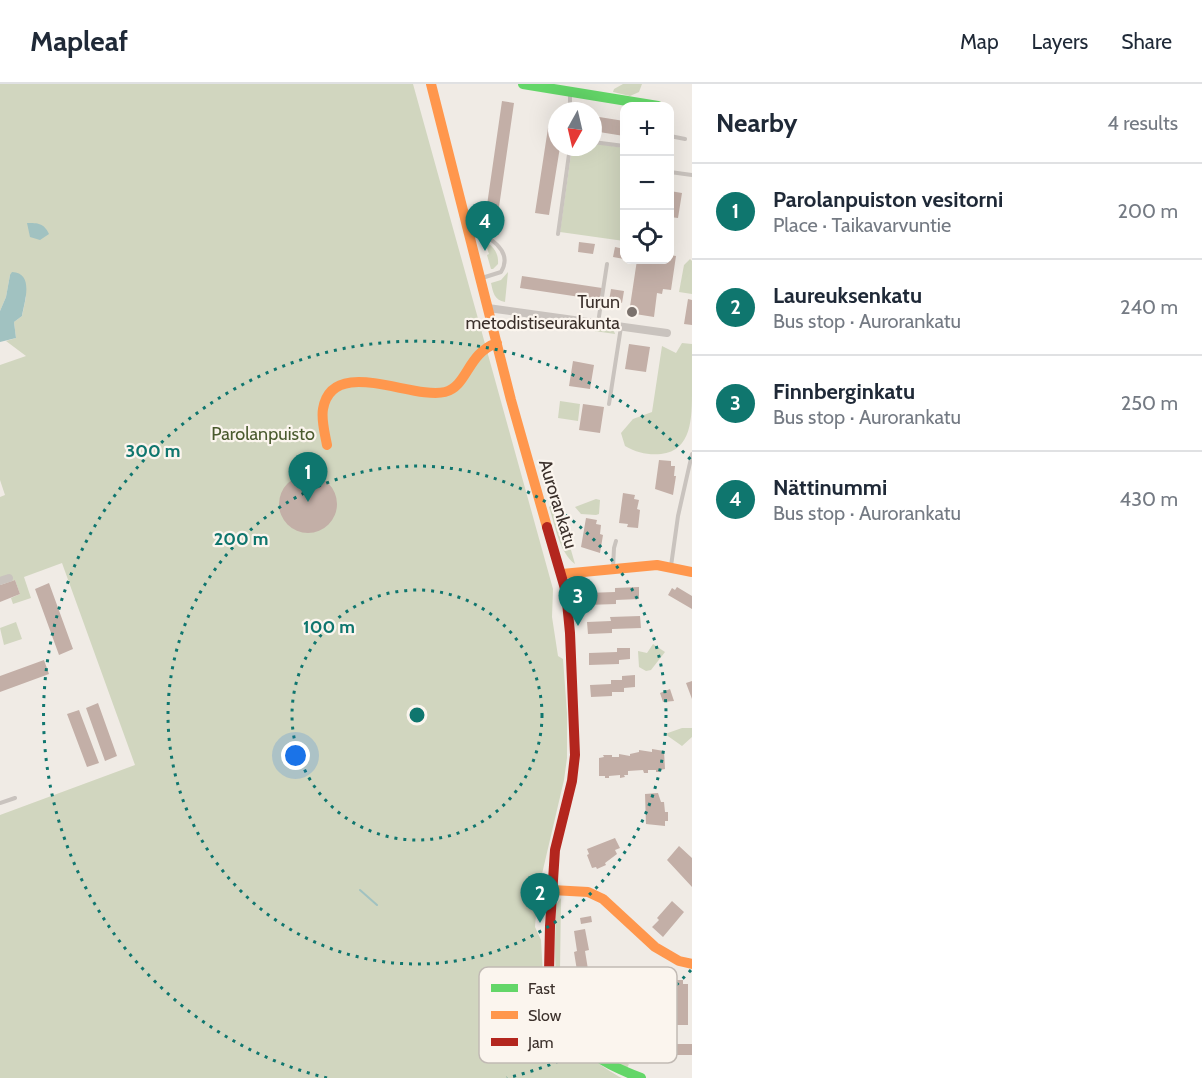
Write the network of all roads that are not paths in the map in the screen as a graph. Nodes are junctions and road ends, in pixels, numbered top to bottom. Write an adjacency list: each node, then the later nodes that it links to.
1 (431, 84): 13 (street, Aurorankatu)
2 (523, 84): 3 (street)
3 (570, 91): 4 (lane); 5 (street)
4 (570, 102)
5 (635, 102)
6 (674, 137): 7 (lane)
7 (685, 138)
8 (602, 142): 9 (lane)
9 (620, 145)
10 (569, 156): 14 (lane)
11 (674, 173): 12 (lane)
12 (692, 175)
13 (469, 227): 16 (street, Aurorankatu); 16 (lane)
14 (558, 234)
15 (607, 264): 18 (lane)
16 (481, 278): 17 (street, Aurorankatu)
17 (488, 308): 18 (street); 21 (street, Aurorankatu)
18 (597, 323): 19 (street)
19 (621, 327): 20 (street); 22 (lane)
20 (667, 333)
21 (496, 343): 23 (street); 29 (street, Aurorankatu)
22 (609, 404)
23 (327, 445)
24 (692, 454): 26 (lane)
25 (616, 541): 27 (lane)
26 (671, 567): 27 (street); 28 (street)
27 (613, 568): 29 (street)
28 (692, 572)
29 (562, 574): 34 (street, Aurorankatu)
30 (9, 578): 31 (street)
31 (0, 581)
32 (15, 798): 33 (lane)
33 (0, 803)
34 (552, 890): 35 (street); 36 (street, Aurorankatu)
35 (692, 964)
36 (549, 967)
37 (606, 1063): 38 (street, Aurorankatu)
38 (641, 1078)

